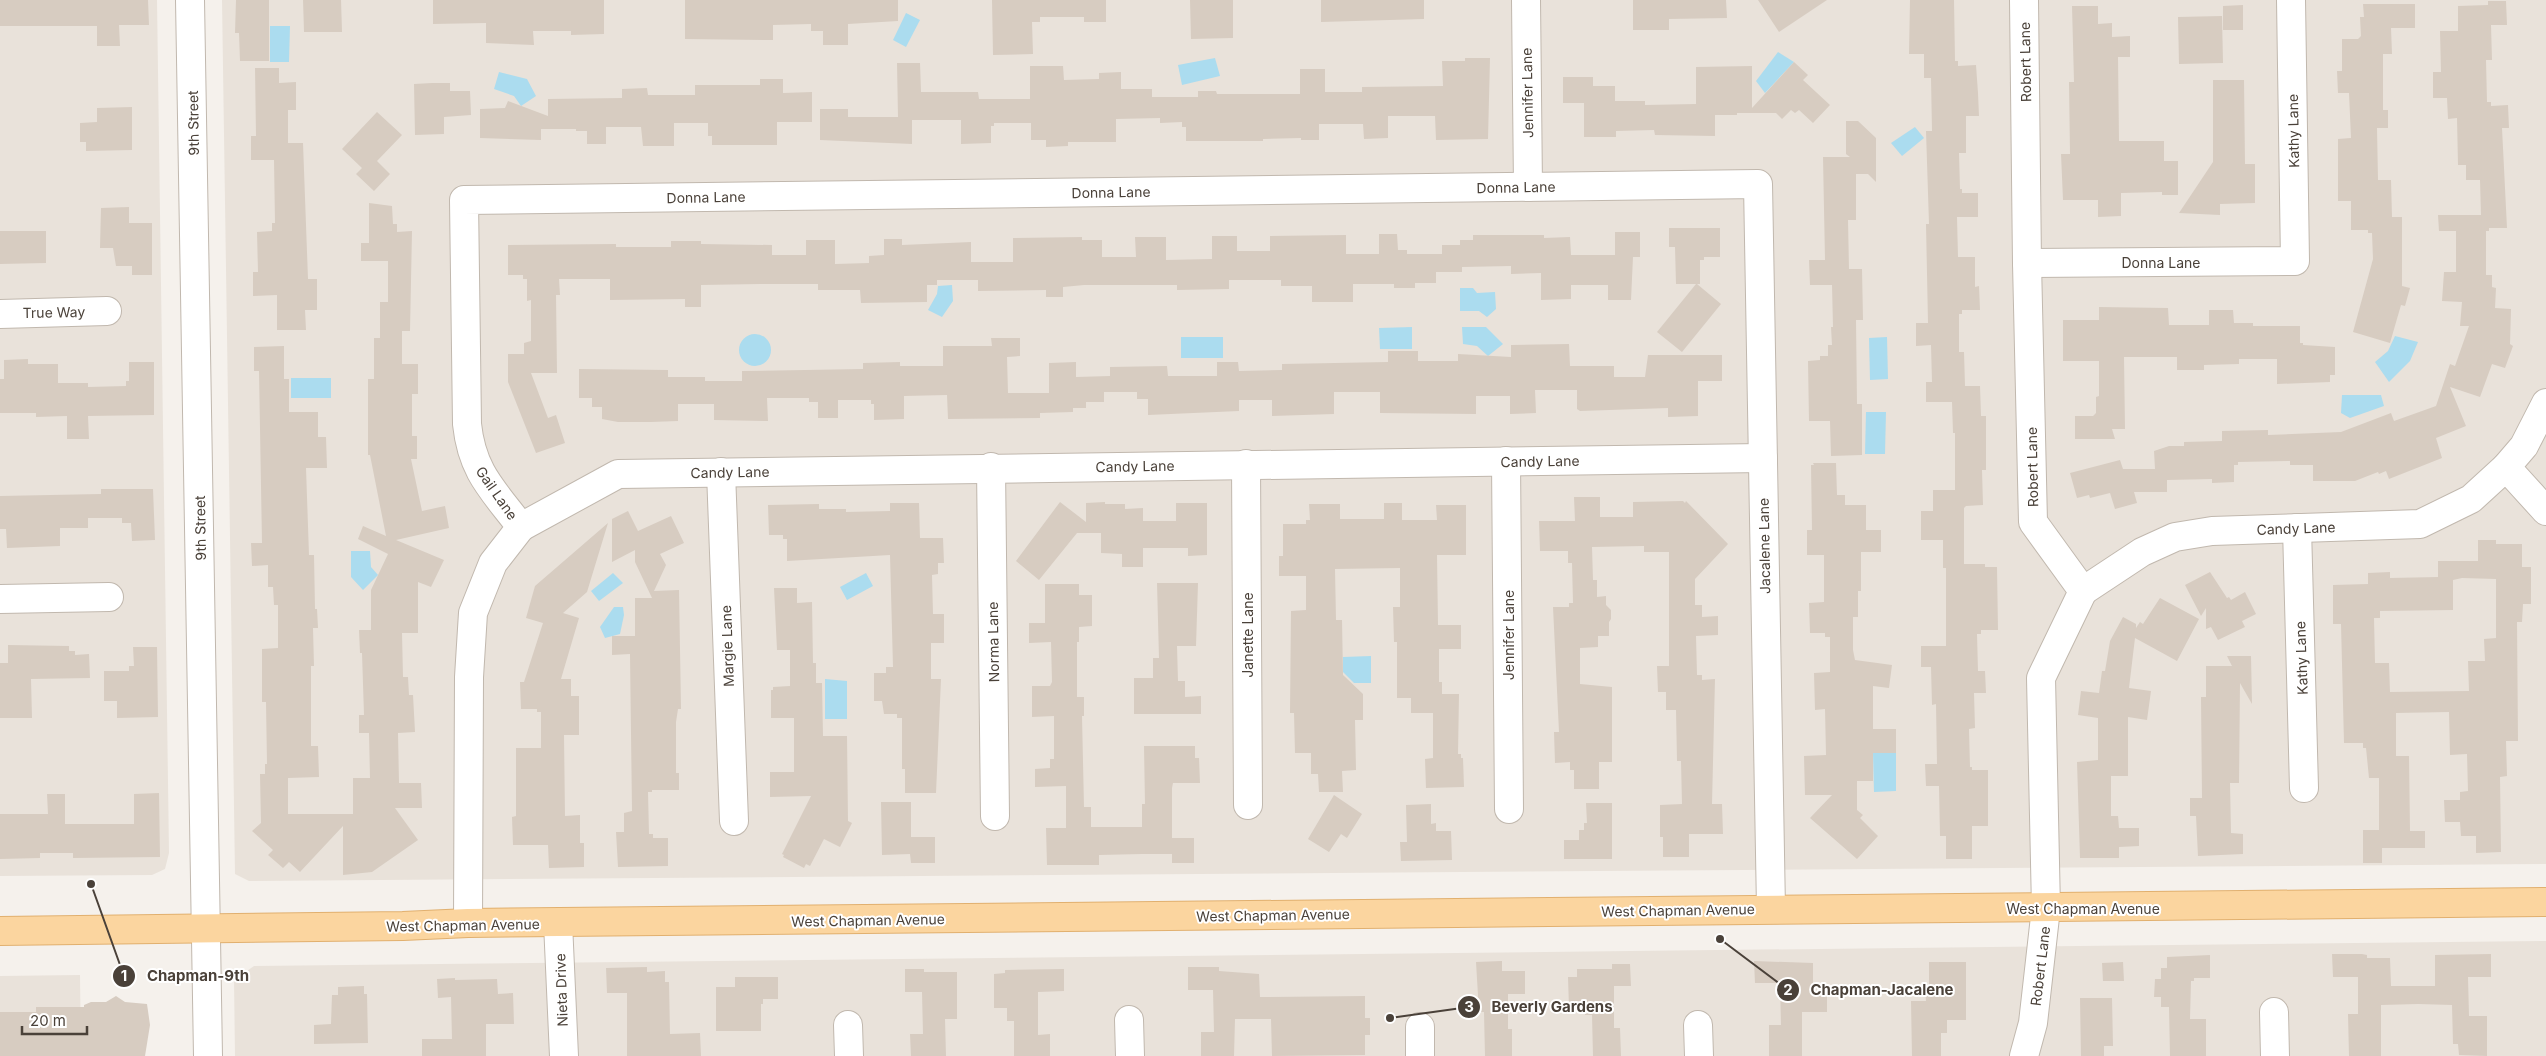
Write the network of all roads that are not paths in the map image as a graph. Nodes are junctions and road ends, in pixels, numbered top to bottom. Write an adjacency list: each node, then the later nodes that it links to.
1 (190, 0): 35 (street, 9th Street)
2 (1526, 0): 6 (street, Jennifer Lane)
3 (2024, 0): 9 (street, Robert Lane)
4 (2291, 0): 8 (street, Kathy Lane)
5 (1758, 184): 6 (street, Donna Lane); 13 (street, Jacalene Lane)
6 (1528, 186): 7 (street, Donna Lane)
7 (464, 200): 20 (street, Gail Lane)
8 (2295, 261): 9 (street, Donna Lane)
9 (2027, 263): 22 (street, Robert Lane)
10 (108, 311): 11 (street, True Way)
11 (0, 314)
12 (2546, 403): 16 (street, Candy Lane)
13 (1763, 458): 14 (street, Candy Lane); 32 (street, Jacalene Lane)
14 (1506, 462): 15 (street, Candy Lane); 27 (street, Jennifer Lane)
15 (1246, 464): 17 (street, Candy Lane); 26 (street, Janette Lane)
16 (2506, 466): 19 (street); 21 (street, Candy Lane)
17 (991, 467): 18 (street, Candy Lane); 28 (street, Norma Lane)
18 (721, 472): 20 (street, Candy Lane); 29 (street, Margie Lane)
19 (2546, 511)
20 (521, 527): 33 (street, Gail Lane)
21 (2297, 528): 22 (street, Candy Lane); 25 (street, Kathy Lane)
22 (2083, 591): 31 (street, Robert Lane)
23 (109, 597): 24 (street)
24 (0, 599)
25 (2304, 788)
26 (1248, 805)
27 (1509, 809)
28 (995, 816)
29 (734, 820)
30 (2546, 902): 31 (main road, West Chapman Avenue)
31 (2046, 908): 32 (main road, West Chapman Avenue); 48 (street, Robert Lane)
32 (1770, 909): 34 (main road, West Chapman Avenue)
33 (468, 923): 34 (main road, West Chapman Avenue); 35 (main road, West Chapman Avenue)
34 (558, 923): 43 (street, Nieta Drive)
35 (206, 929): 36 (main road, West Chapman Avenue); 42 (street, 9th Street)
36 (0, 931)
37 (2274, 1012): 49 (street)
38 (1129, 1020): 45 (street)
39 (848, 1025): 44 (street)
40 (1698, 1025): 47 (street)
41 (1420, 1026): 46 (street)
42 (208, 1056)
43 (564, 1056)
44 (848, 1056)
45 (1130, 1056)
46 (1420, 1056)
47 (1699, 1056)
48 (2024, 1056)
49 (2275, 1056)

